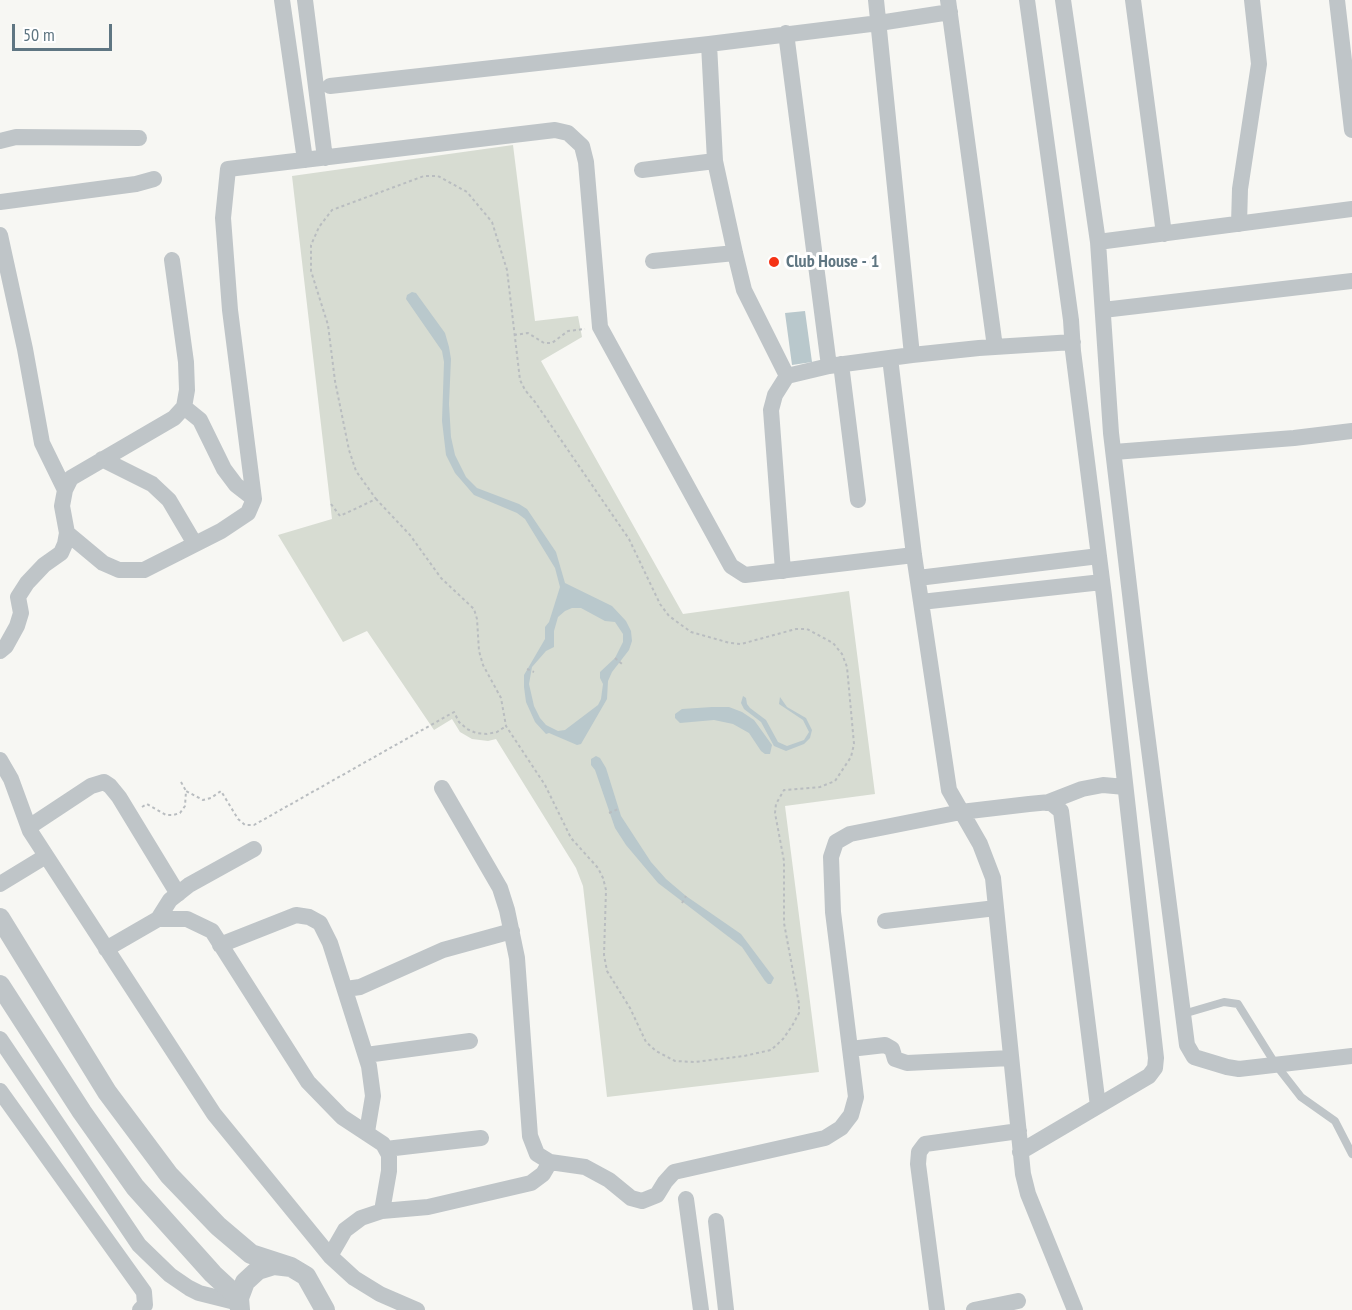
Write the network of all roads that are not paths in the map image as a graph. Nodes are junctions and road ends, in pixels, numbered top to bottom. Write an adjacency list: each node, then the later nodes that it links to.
1 (282, 0): 18 (street)
2 (305, 0): 17 (street)
3 (876, 0): 10 (street)
4 (1027, 0): 33 (street)
5 (1064, 0): 27 (street)
6 (1133, 0): 25 (street)
7 (1252, 0): 24 (street)
8 (1337, 0): 14 (street)
9 (949, 6): 10 (street); 34 (street)
10 (879, 23): 11 (street); 35 (street)
11 (786, 33): 12 (street); 37 (street)
12 (708, 44): 13 (street); 19 (street)
13 (330, 86)
14 (1352, 130)
15 (139, 138): 16 (street)
16 (0, 141)
17 (325, 158): 18 (street); 51 (street)
18 (305, 160): 44 (street)
19 (715, 161): 20 (street); 28 (street)
20 (642, 171)
21 (154, 179): 22 (street)
22 (0, 202)
23 (1352, 209): 24 (street)
24 (1239, 224): 25 (street)
25 (1164, 234): 27 (street)
26 (0, 235): 43 (street)
27 (1098, 242): 32 (street)
28 (735, 253): 30 (street); 38 (street)
29 (172, 260): 39 (street)
30 (652, 261)
31 (1352, 281): 32 (street)
32 (1103, 309): 41 (street)
33 (1073, 342): 34 (street); 49 (street)
34 (995, 347): 35 (street)
35 (912, 355): 36 (street)
36 (890, 358): 37 (street); 48 (street)
37 (835, 365): 38 (street); 45 (street)
38 (787, 376): 51 (street)
39 (184, 407): 42 (street); 44 (street)
40 (1352, 431): 41 (street)
41 (1114, 452): 76 (street)
42 (102, 459): 43 (street); 47 (street)
43 (65, 490): 46 (street)
44 (254, 500): 47 (street)
45 (858, 500)
46 (67, 533): 47 (street); 56 (street)
47 (195, 544)
48 (914, 555): 51 (street); 52 (street)
49 (1099, 556): 50 (street); 53 (street)
50 (987, 569): 52 (street); 54 (street)
51 (783, 571)
52 (918, 578): 55 (street)
53 (1102, 582): 54 (street); 58 (street)
54 (990, 594): 55 (street)
55 (921, 602): 61 (street)
56 (0, 651)
57 (0, 760): 62 (street)
58 (1125, 787): 60 (street); 85 (street)
59 (442, 788): 71 (street)
60 (1046, 803): 61 (street); 85 (street)
61 (961, 812): 67 (street); 79 (street)
62 (29, 828): 64 (street); 66 (street)
63 (254, 849): 66 (street)
64 (46, 856): 65 (street); 73 (street)
65 (0, 884)
66 (178, 894): 69 (street)
67 (996, 908): 70 (street); 82 (street)
68 (0, 918): 97 (street)
69 (158, 919): 72 (street); 73 (street)
70 (885, 921)
71 (512, 931): 75 (street); 92 (street)
72 (220, 945): 75 (street); 87 (street)
73 (106, 949): 96 (street)
74 (0, 985): 100 (street)
75 (346, 989): 80 (street)
76 (1183, 1014): 83 (lane); 83 (street)
77 (0, 1039): 100 (street)
78 (470, 1041): 80 (street)
79 (850, 1049): 82 (street); 92 (street)
80 (366, 1055): 87 (street)
81 (1352, 1056): 83 (street)
82 (1011, 1058): 86 (street)
83 (1276, 1065): 91 (lane)
84 (0, 1091): 101 (street)
85 (1098, 1106): 90 (street)
86 (1019, 1131): 90 (street); 106 (street)
87 (367, 1132): 89 (street)
88 (482, 1138): 89 (street)
89 (386, 1149): 94 (street)
90 (1020, 1152): 108 (street)
91 (1352, 1154)
92 (550, 1162): 94 (street)
93 (686, 1200): 104 (street)
94 (382, 1211): 96 (street)
95 (716, 1221): 105 (street)
96 (330, 1256): 103 (street)
97 (291, 1267): 98 (street); 100 (street)
98 (316, 1300): 102 (street)
99 (1018, 1301): 107 (street)
100 (238, 1305)
101 (140, 1310)
102 (325, 1310)
103 (417, 1310)
104 (701, 1310)
105 (726, 1310)
106 (937, 1310)
107 (974, 1310)
108 (1075, 1310)

